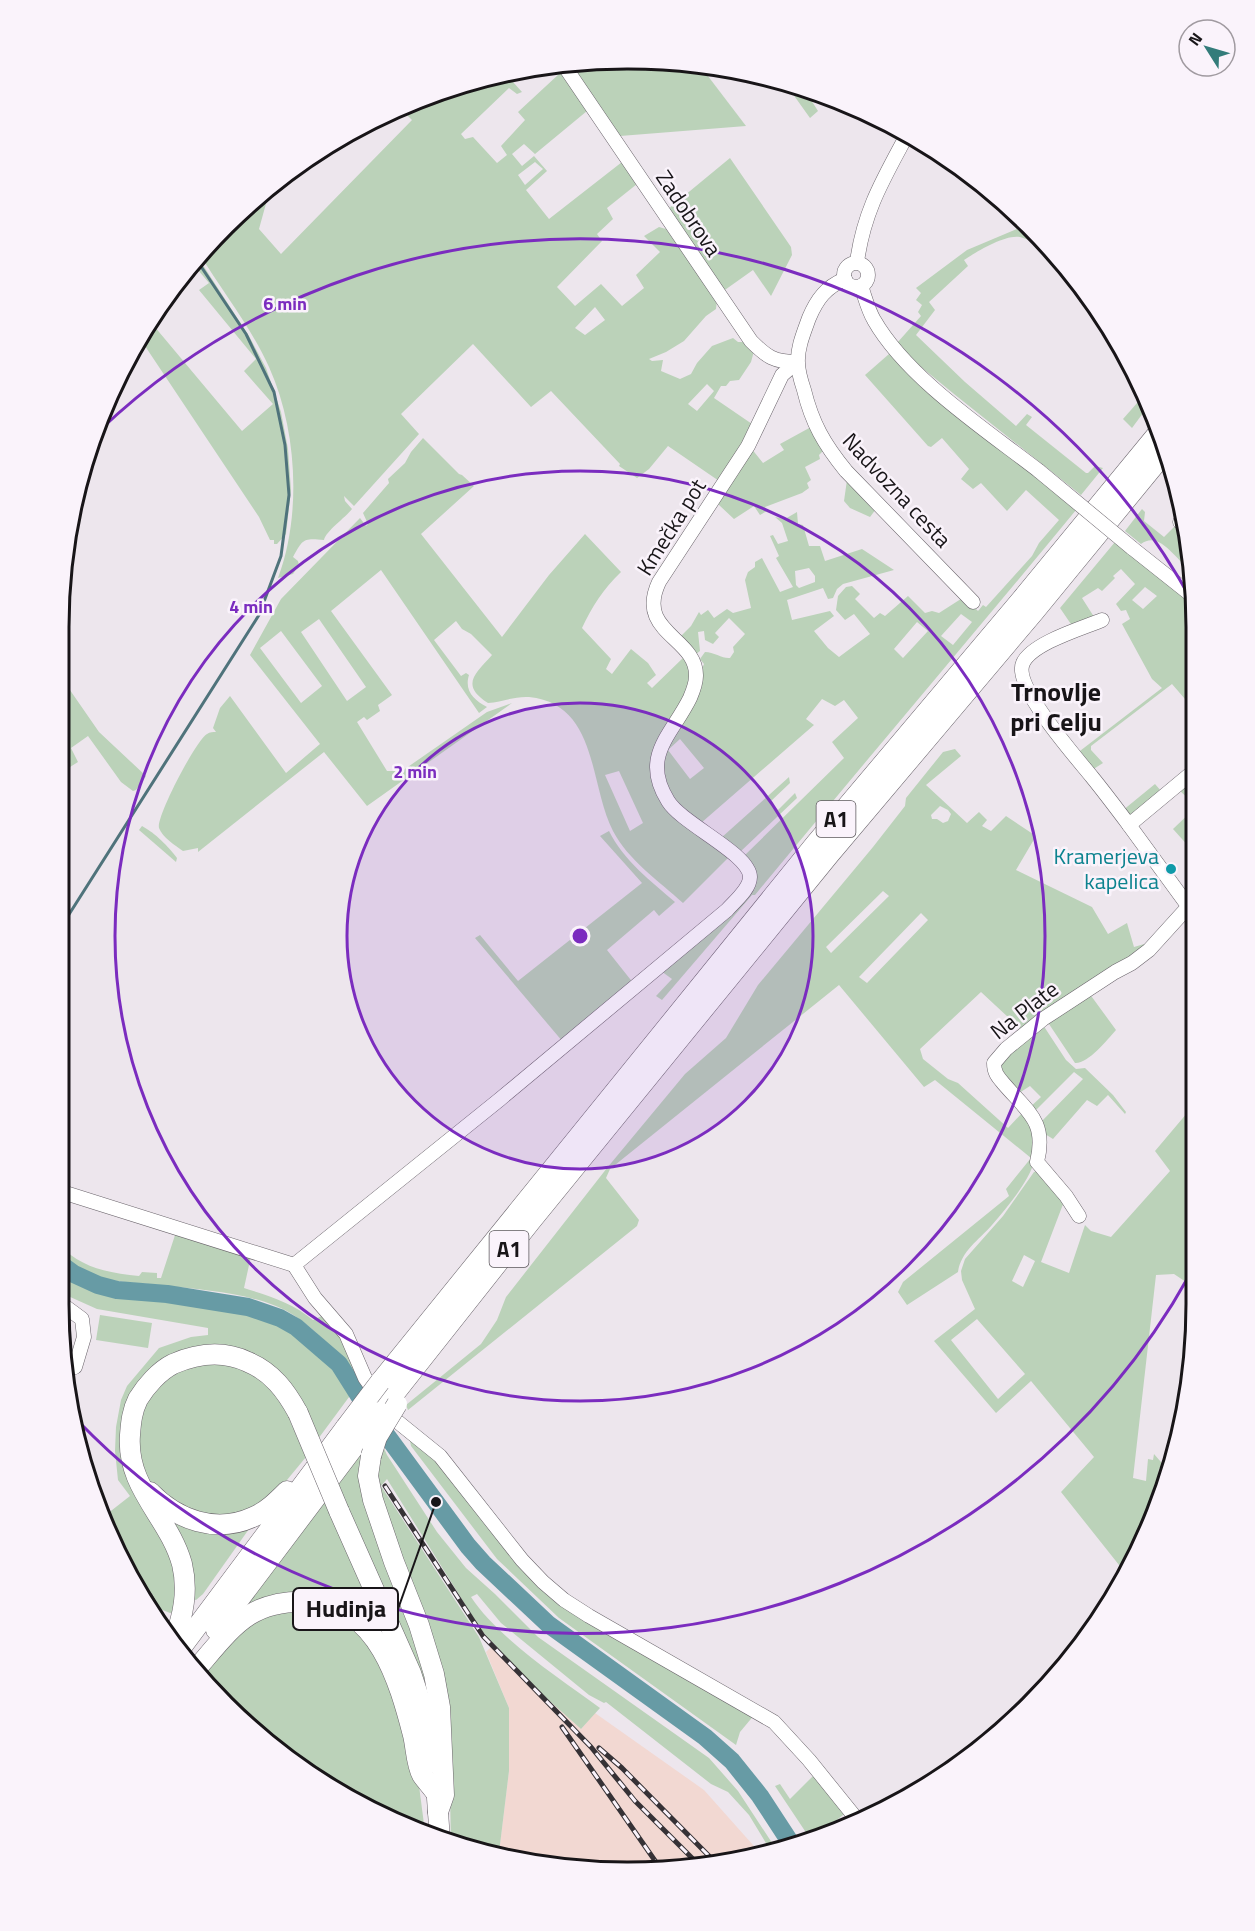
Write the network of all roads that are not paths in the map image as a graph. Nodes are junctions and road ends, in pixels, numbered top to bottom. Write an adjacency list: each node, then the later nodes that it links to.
1 (569, 72): 6 (street, Zadobrova)
2 (903, 142): 3 (street)
3 (857, 262): 4 (street); 5 (street)
4 (845, 279): 5 (street); 6 (street)
5 (861, 286): 9 (street, bridge)
6 (797, 362): 10 (street, Nadvozna cesta); 18 (street, Kmečka pot)
7 (1153, 440): 21 (highway, A1)
8 (1160, 460): 21 (highway, A1)
9 (1185, 590)
10 (973, 602)
11 (1102, 620): 13 (street)
12 (1186, 778): 13 (street)
13 (1129, 825): 14 (street)
14 (1186, 904)
15 (1186, 916): 17 (street, Na Plate)
16 (69, 1194): 18 (street)
17 (1079, 1216)
18 (294, 1265): 30 (street)
19 (69, 1310): 20 (street)
20 (75, 1367)
21 (389, 1395): 22 (highway, A1, bridge); 29 (highway, bridge)
22 (353, 1433): 24 (highway, A1); 27 (highway, A1)
23 (134, 1471): 24 (highway); 25 (highway); 29 (highway, bridge)
24 (308, 1476): 26 (highway, A1)
25 (176, 1631)
26 (184, 1643)
27 (196, 1658)
28 (201, 1664): 29 (highway)
29 (437, 1802): 31 (highway)
30 (853, 1814)
31 (439, 1829)

